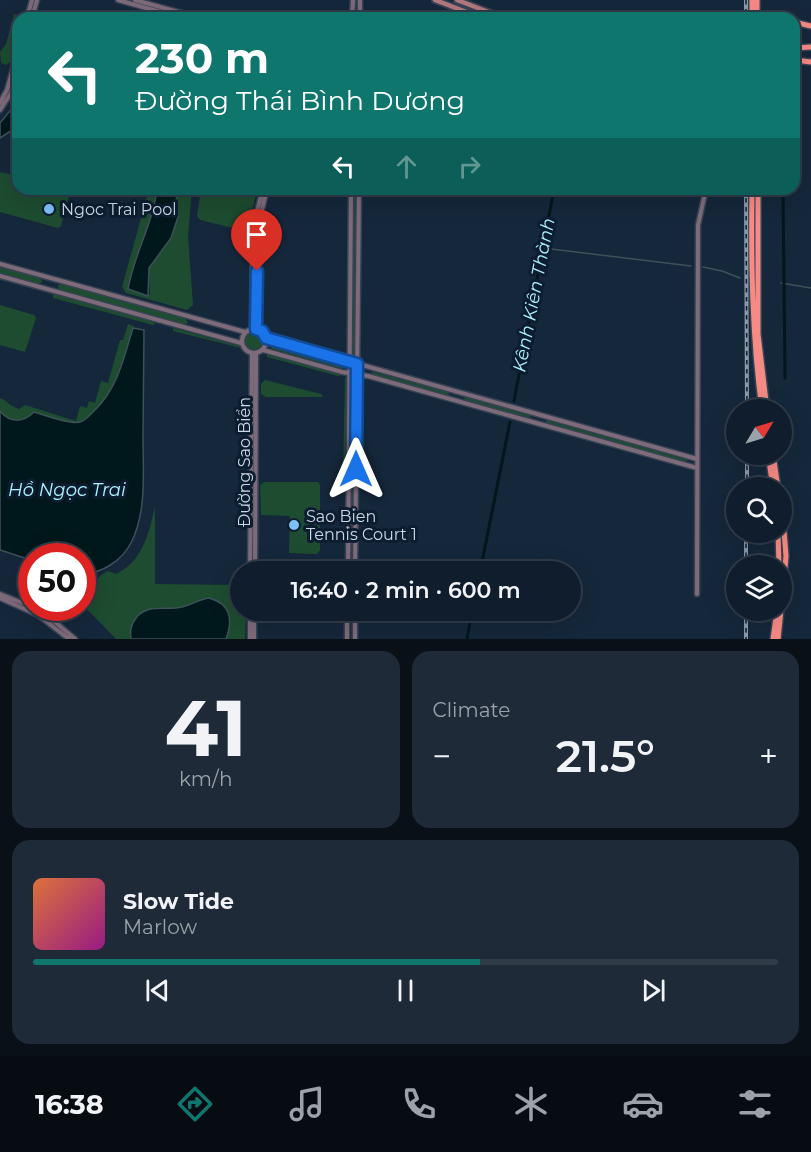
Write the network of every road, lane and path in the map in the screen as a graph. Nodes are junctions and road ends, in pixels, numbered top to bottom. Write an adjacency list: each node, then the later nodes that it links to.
1 (118, 0): 5 (street)
2 (135, 0): 6 (street)
3 (435, 0): 7 (main road)
4 (457, 0): 8 (main road)
5 (161, 12)
6 (178, 12)
7 (466, 12)
8 (488, 12)
9 (12, 72): 11 (street)
10 (12, 90): 12 (street)
11 (0, 103)
12 (0, 110)
13 (264, 195): 23 (street)
14 (351, 195): 29 (street)
15 (358, 195): 30 (street)
16 (705, 195): 39 (street)
17 (752, 195): 21 (highway)
18 (758, 195): 22 (highway)
19 (0, 264): 24 (street)
20 (0, 276): 26 (street)
21 (751, 277): 22 (highway); 34 (highway)
22 (758, 278): 35 (highway)
23 (254, 329): 24 (street); 25 (street)
24 (245, 332): 26 (street)
25 (266, 338): 27 (street); 29 (street)
26 (241, 343): 28 (street)
27 (263, 350): 28 (street); 31 (street)
28 (254, 353): 41 (street, Đường Sao Biển)
29 (350, 362): 30 (street); 31 (street)
30 (357, 364): 32 (street); 33 (street)
31 (349, 373): 32 (street); 42 (street)
32 (357, 375): 36 (street); 43 (street)
33 (457, 392): 36 (street); 37 (street)
34 (761, 399)
35 (766, 399)
36 (454, 400): 38 (street)
37 (540, 415): 38 (street); 39 (street)
38 (537, 424): 40 (street)
39 (698, 459): 40 (street)
40 (698, 468): 44 (street)
41 (253, 561)
42 (348, 561)
43 (355, 561)
44 (697, 594)
45 (0, 596): 46 (street); 53 (street)
46 (18, 602)
47 (53, 621): 54 (street)
48 (252, 621): 55 (street)
49 (347, 621): 56 (street)
50 (355, 621): 57 (street)
51 (777, 621): 58 (highway)
52 (779, 621): 59 (highway)
53 (69, 639)
54 (75, 639)
55 (252, 639)
56 (347, 639)
57 (355, 639)
58 (773, 639)
59 (778, 639)

